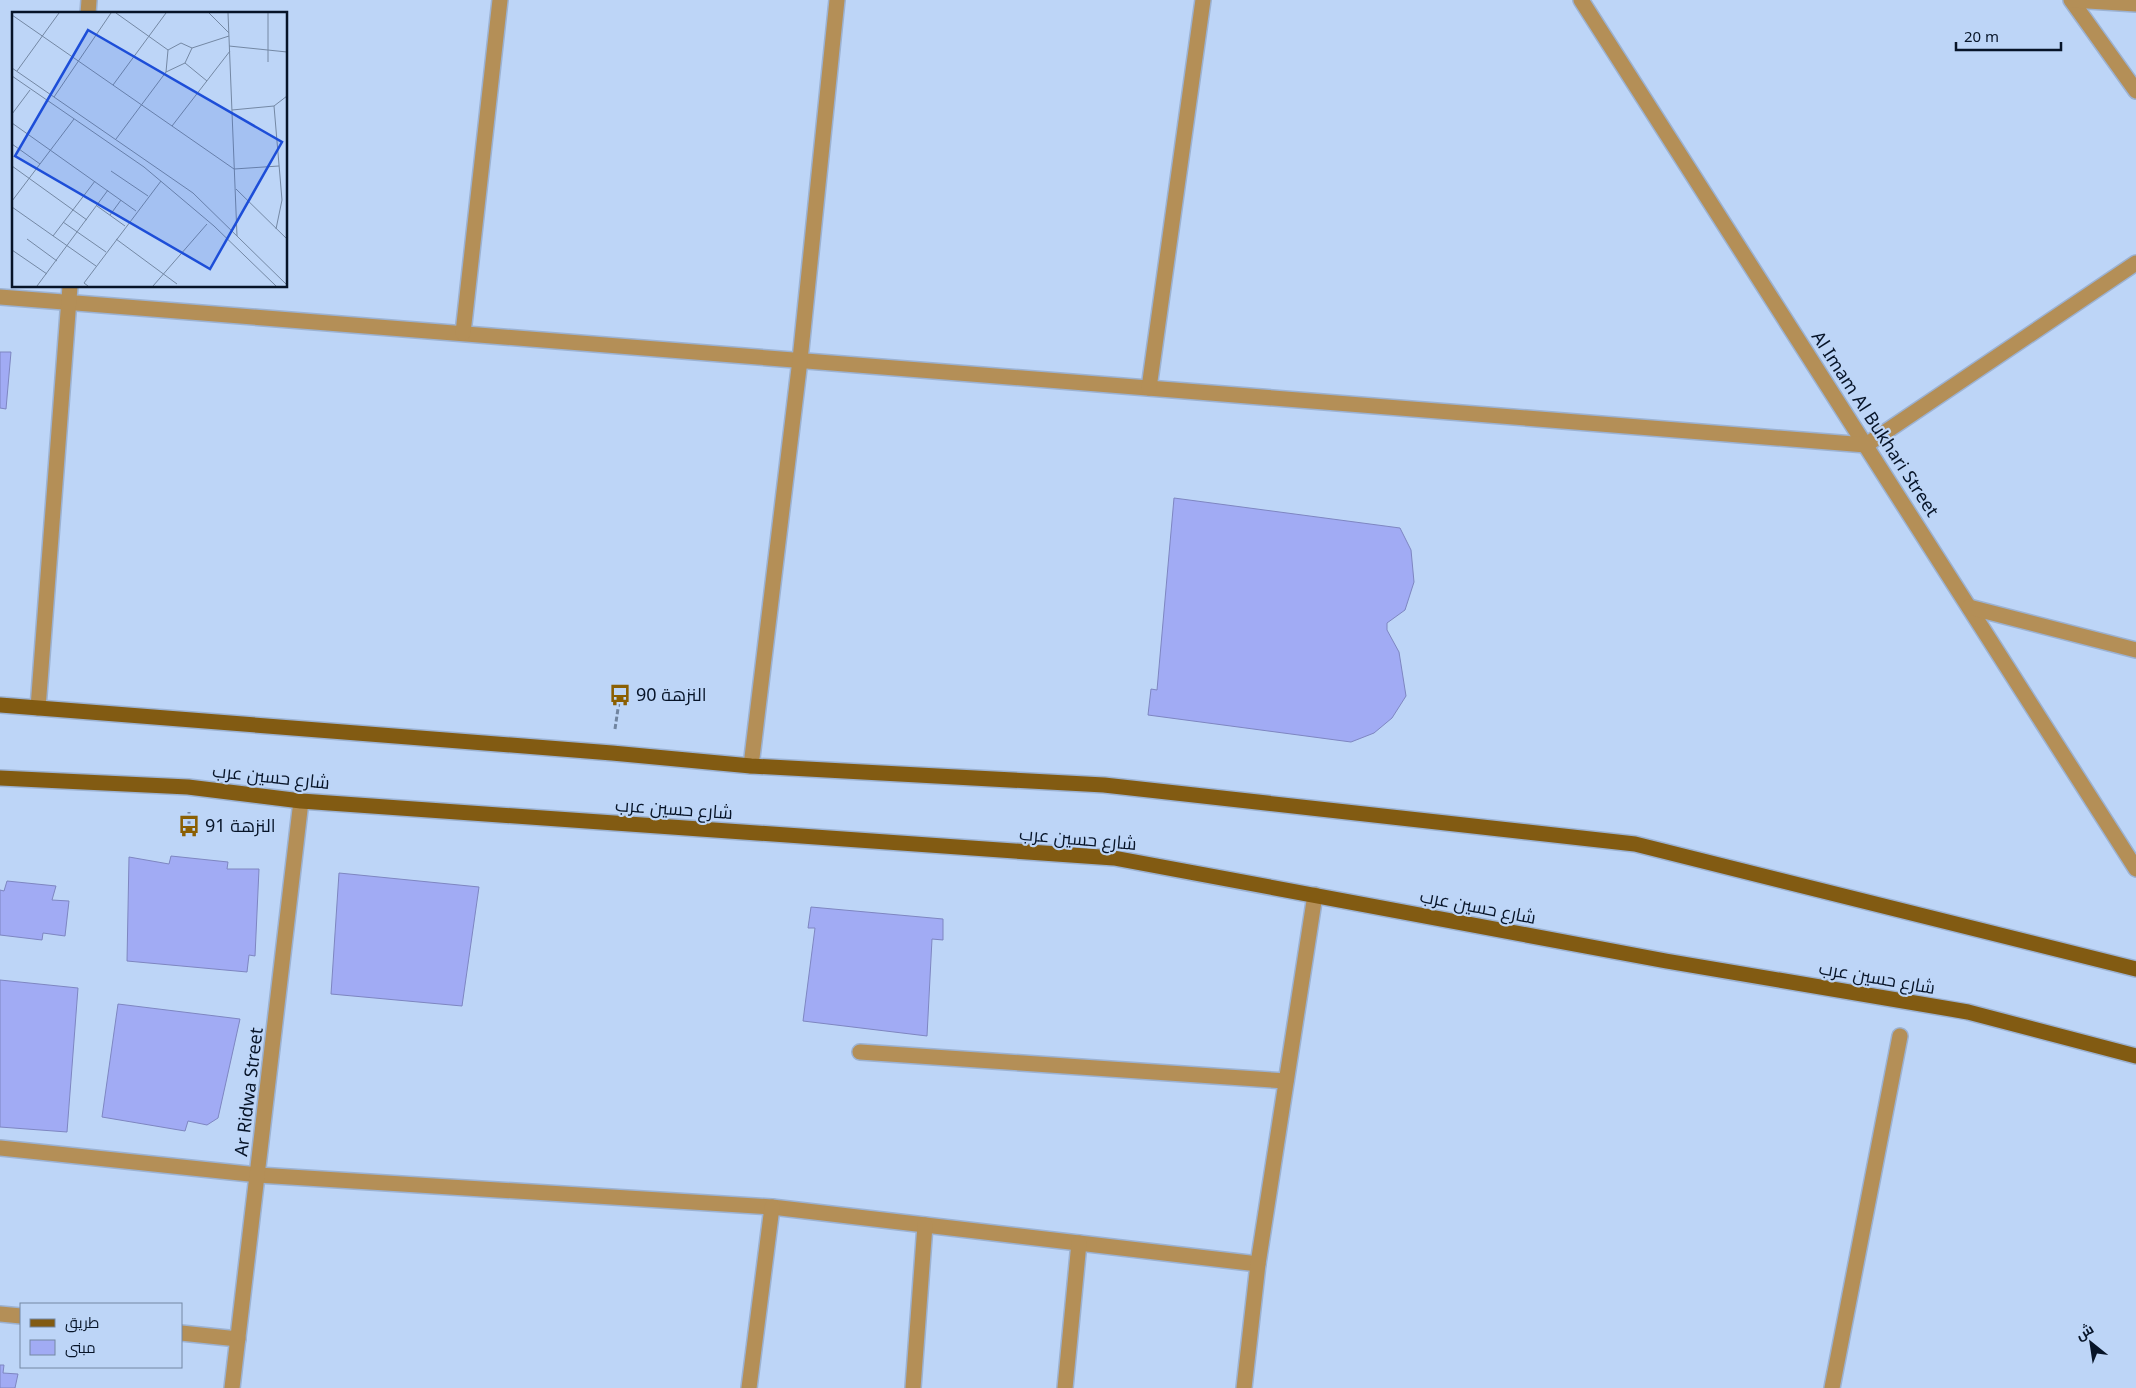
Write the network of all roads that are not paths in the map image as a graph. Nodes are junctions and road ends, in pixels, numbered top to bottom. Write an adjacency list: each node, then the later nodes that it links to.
1 (500, 0): 12 (street)
2 (837, 0): 13 (street)
3 (1202, 0): 14 (street)
4 (1582, 0): 15 (street, Al Imam Al Bukhari Street)
5 (2072, 0): 6 (street); 7 (street)
6 (2136, 4)
7 (2136, 91)
8 (2136, 263): 15 (street)
9 (70, 288): 11 (street)
10 (0, 297): 11 (street)
11 (68, 302): 12 (street); 19 (street)
12 (462, 333): 13 (street)
13 (800, 360): 14 (street); 20 (street)
14 (1149, 388): 15 (street)
15 (1866, 445): 16 (street, Al Imam Al Bukhari Street)
16 (1969, 607): 17 (street); 23 (street, Al Imam Al Bukhari Street)
17 (2136, 650)
18 (0, 705): 19 (main road)
19 (38, 708): 20 (main road)
20 (751, 766): 25 (main road)
21 (0, 778): 22 (main road, شارع حسين عرب)
22 (301, 801): 24 (main road, شارع حسين عرب); 31 (street, Ar Ridwa Street)
23 (2136, 869)
24 (1315, 895): 28 (main road, شارع حسين عرب); 29 (street)
25 (2136, 969)
26 (1900, 1036): 45 (street)
27 (860, 1052): 29 (street)
28 (2136, 1056)
29 (1286, 1081): 35 (street)
30 (0, 1148): 31 (street)
31 (258, 1175): 32 (street); 39 (street, Ar Ridwa Street)
32 (772, 1207): 33 (street); 41 (street)
33 (925, 1225): 34 (street); 42 (street)
34 (1079, 1243): 35 (street); 43 (street)
35 (1258, 1264): 44 (street)
36 (0, 1314): 37 (street)
37 (20, 1316)
38 (182, 1333): 39 (street)
39 (238, 1339): 40 (street, Ar Ridwa Street)
40 (232, 1388)
41 (749, 1388)
42 (913, 1388)
43 (1065, 1388)
44 (1244, 1388)
45 (1832, 1388)

